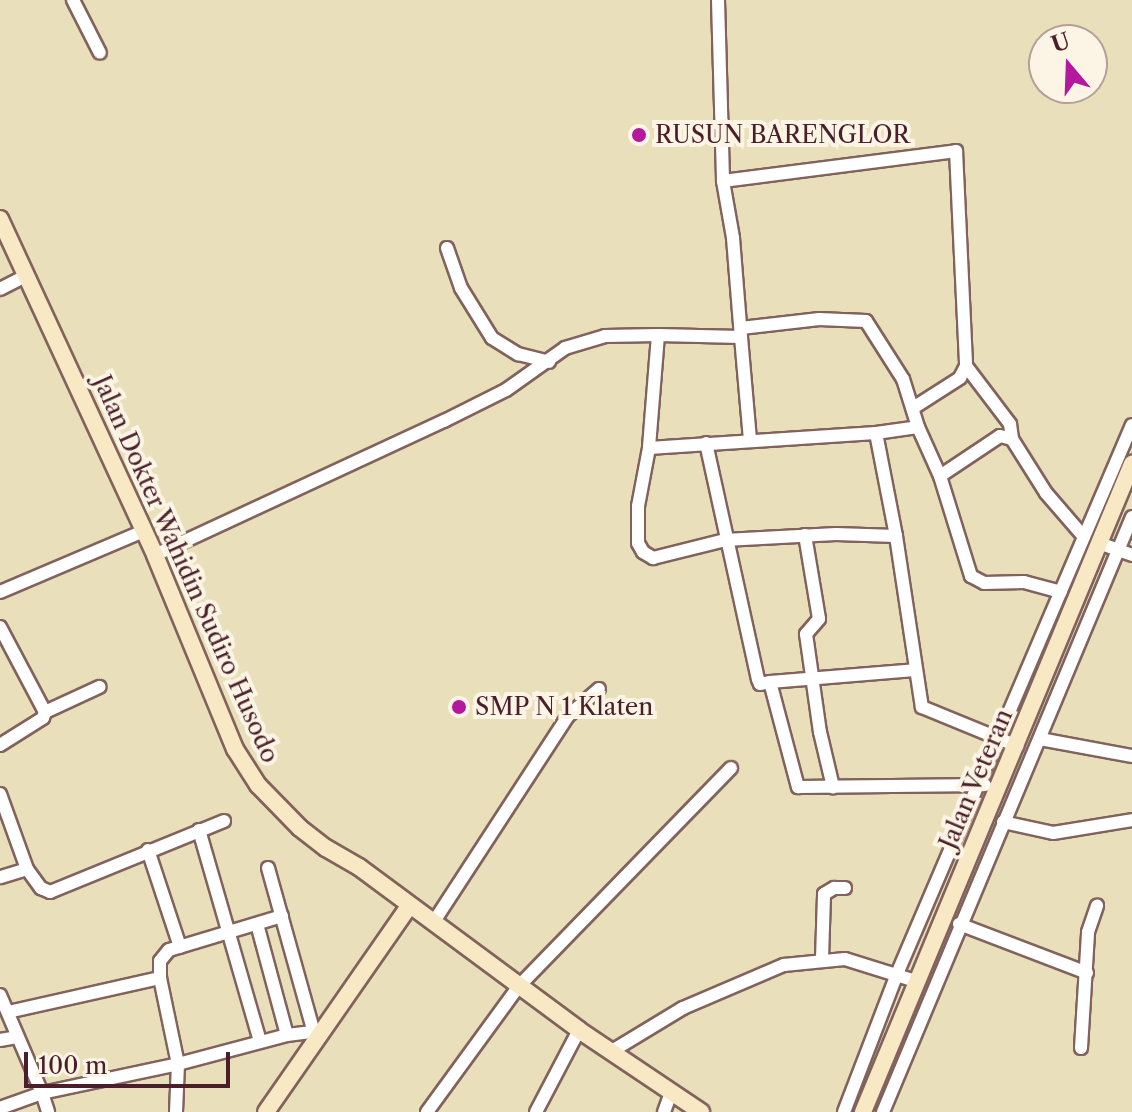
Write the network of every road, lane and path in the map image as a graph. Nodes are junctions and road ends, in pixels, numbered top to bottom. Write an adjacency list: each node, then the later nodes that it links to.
1 (73, 0): 3 (street)
2 (718, 0): 4 (street)
3 (100, 53)
4 (723, 181): 9 (street); 12 (street)
5 (0, 219): 7 (main road, Jalan Dokter Wahidin Sudiro Husodo)
6 (447, 248): 11 (street)
7 (26, 276): 8 (street); 24 (main road, Jalan Dokter Wahidin Sudiro Husodo)
8 (0, 289)
9 (741, 332): 10 (street); 13 (street); 18 (street)
10 (658, 335): 11 (street); 20 (street)
11 (549, 362): 30 (street)
12 (966, 366): 13 (street); 17 (street)
13 (913, 408): 15 (street)
14 (1132, 425): 28 (street)
15 (918, 427): 16 (street); 22 (street)
16 (876, 433): 18 (street); 26 (street)
17 (1012, 439): 22 (street); 28 (street)
18 (750, 440): 19 (street)
19 (706, 443): 20 (street); 27 (street)
20 (649, 448): 27 (street)
21 (1132, 464): 28 (main road, Jalan Veteran)
22 (940, 476): 33 (street)
23 (1132, 517): 29 (street)
24 (144, 531): 30 (main road, Jalan Dokter Wahidin Sudiro Husodo); 32 (street)
25 (805, 535): 26 (street); 27 (street); 36 (street)
26 (896, 536): 35 (street)
27 (725, 540): 37 (street)
28 (1092, 540): 29 (street); 33 (street); 44 (main road, Jalan Veteran)
29 (1118, 550): 31 (street); 42 (street)
30 (155, 555): 60 (main road, Jalan Dokter Wahidin Sudiro Husodo)
31 (1132, 555)
32 (0, 592)
33 (1061, 592): 41 (street)
34 (0, 627): 40 (street)
35 (915, 670): 36 (street); 41 (street)
36 (812, 678): 37 (street); 48 (street)
37 (770, 682): 48 (street)
38 (99, 687): 40 (street)
39 (599, 689): 63 (street)
40 (45, 712): 43 (street)
41 (998, 739): 44 (street); 47 (street)
42 (1040, 739): 45 (street); 53 (street)
43 (0, 745)
44 (1017, 746): 49 (main road, Jalan Veteran)
45 (1132, 756)
46 (731, 768): 73 (street)
47 (980, 784): 48 (street); 49 (street); 70 (street)
48 (833, 787)
49 (999, 789): 72 (main road, Jalan Veteran)
50 (0, 794): 57 (street)
51 (1132, 820): 53 (street)
52 (224, 821): 54 (street)
53 (1003, 822): 65 (street)
54 (199, 830): 55 (street); 66 (street)
55 (148, 850): 57 (street); 67 (street)
56 (268, 868): 62 (street)
57 (27, 869): 58 (street)
58 (0, 877)
59 (845, 888): 68 (street)
60 (409, 906): 63 (main road, Jalan Dokter Wahidin Sudiro Husodo); 76 (main road)
61 (1097, 906): 69 (street)
62 (282, 916): 64 (street); 76 (street)
63 (433, 923): 73 (main road, Jalan Dokter Wahidin Sudiro Husodo)
64 (257, 924): 66 (street); 78 (street)
65 (959, 924): 69 (street); 97 (street)
66 (227, 931): 67 (street); 81 (street)
67 (180, 947): 71 (street)
68 (822, 959): 70 (street); 83 (street)
69 (1087, 973): 82 (street)
70 (897, 974): 72 (street); 95 (street)
71 (160, 978): 75 (street); 84 (street)
72 (915, 981): 96 (main road, Jalan Veteran)
73 (519, 986): 77 (main road, Jalan Dokter Wahidin Sudiro Husodo); 91 (street)
74 (0, 995): 75 (street)
75 (8, 1012): 79 (street)
76 (317, 1030): 78 (street); 90 (main road)
77 (579, 1030): 83 (main road, Jalan Dokter Wahidin Sudiro Husodo); 92 (street)
78 (287, 1035): 81 (street)
79 (17, 1037): 80 (street); 85 (street)
80 (0, 1040)
81 (260, 1041): 84 (street)
82 (1081, 1048)
83 (612, 1051): 86 (main road, Jalan Dokter Wahidin Sudiro Husodo)
84 (178, 1064): 85 (street); 89 (street)
85 (42, 1093): 87 (street); 88 (street)
86 (671, 1093): 93 (street); 94 (main road, Jalan Dokter Wahidin Sudiro Husodo)
87 (0, 1108)
88 (48, 1112)
89 (176, 1112)
90 (266, 1112)
91 (427, 1112)
92 (536, 1112)
93 (664, 1112)
94 (701, 1112)
95 (844, 1112)
96 (863, 1112)
97 (883, 1112)

